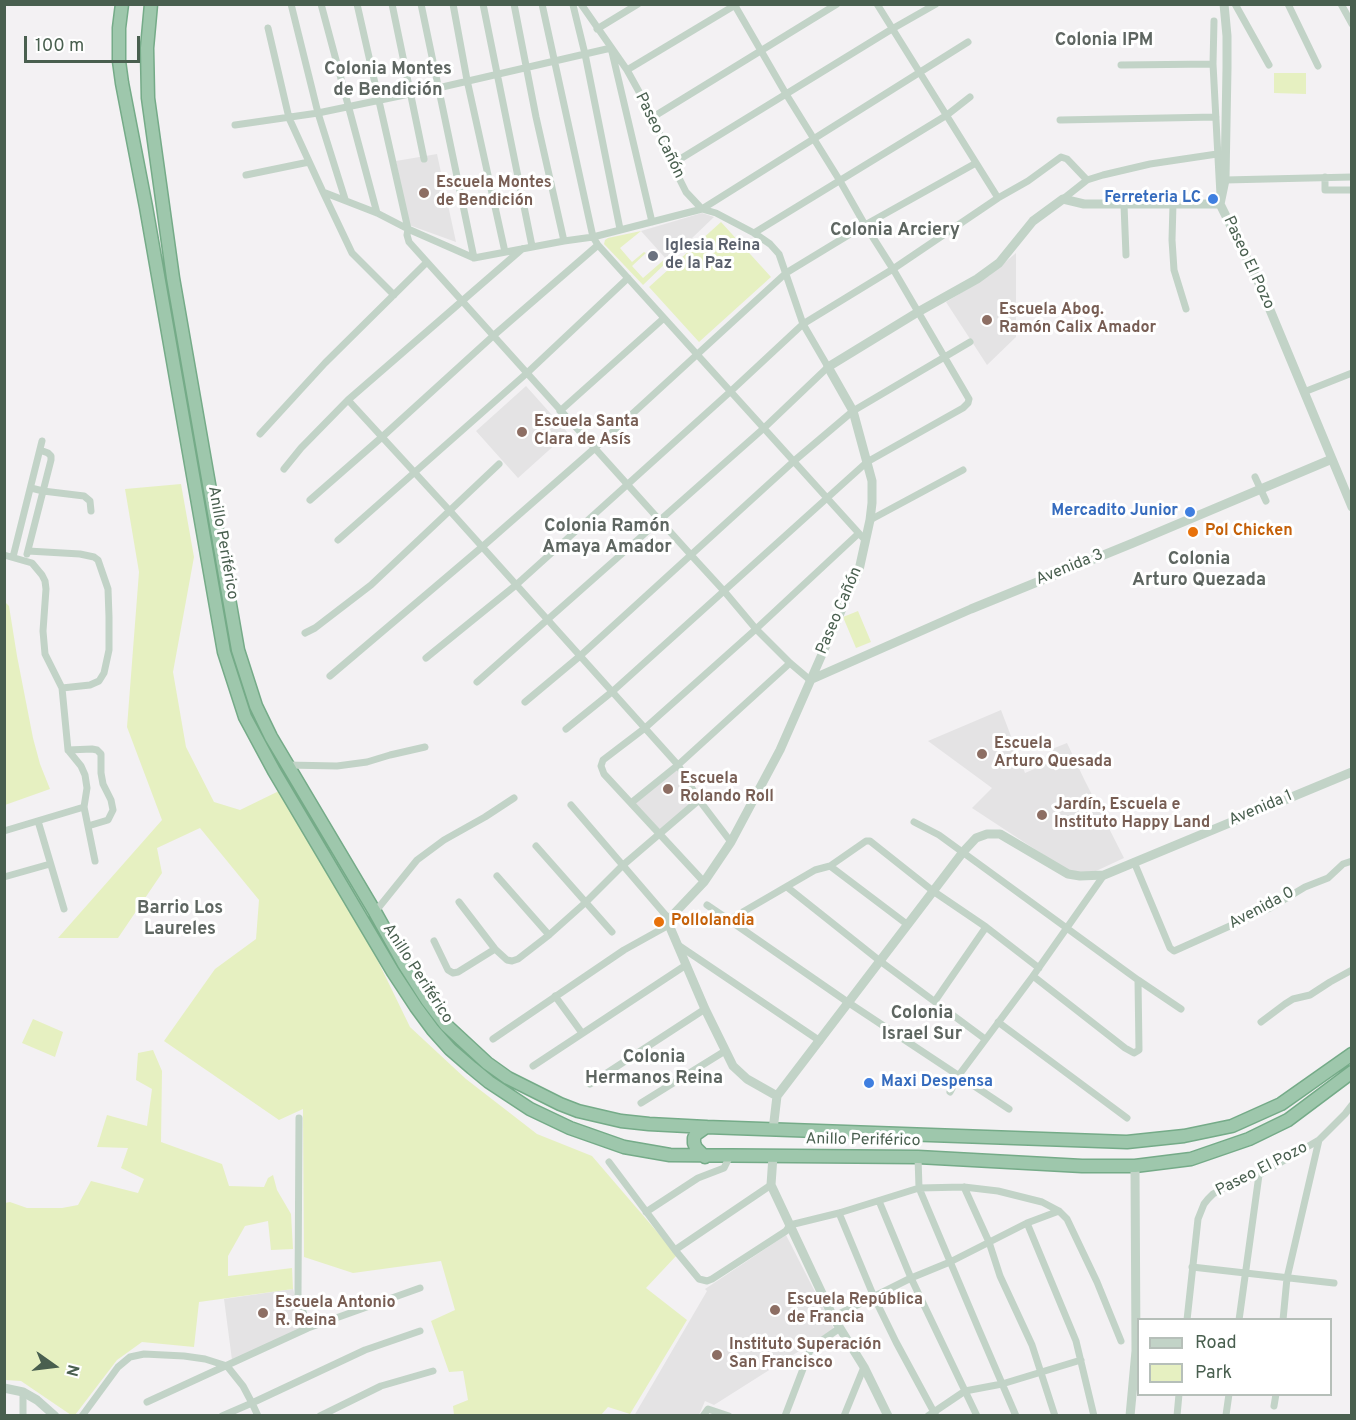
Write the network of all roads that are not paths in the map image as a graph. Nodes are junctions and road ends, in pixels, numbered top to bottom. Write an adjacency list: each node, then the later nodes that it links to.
1 (122, 4): 241 (highway, Anillo Periférico)
2 (151, 4): 164 (highway, Anillo Periférico)
3 (291, 4): 48 (street)
4 (321, 4): 47 (street)
5 (357, 4): 46 (street)
6 (392, 4): 43 (street)
7 (422, 4): 42 (street)
8 (453, 4): 41 (street)
9 (483, 4): 39 (street)
10 (514, 4): 37 (street)
11 (542, 4): 32 (street)
12 (581, 4): 26 (street, Paseo Cañón)
13 (638, 4): 26 (street)
14 (837, 4): 30 (street)
15 (877, 4): 27 (street)
16 (936, 4): 27 (street)
17 (1224, 4): 65 (street, Paseo El Pozo)
18 (1235, 4): 35 (street)
19 (1288, 4): 36 (street)
20 (1341, 4): 24 (street)
21 (573, 5): 31 (street)
22 (735, 5): 30 (street); 38 (street)
23 (1214, 21): 33 (street)
24 (1352, 24)
25 (268, 28): 52 (street)
26 (597, 28): 29 (street, Paseo Cañón)
27 (892, 28): 40 (street); 44 (street)
28 (968, 42): 40 (street)
29 (611, 48): 31 (street); 38 (street, Paseo Cañón); 77 (street)
30 (760, 51): 44 (street); 50 (street)
31 (585, 54): 32 (street); 79 (street)
32 (554, 61): 37 (street); 82 (street)
33 (1213, 64): 34 (street); 51 (street)
34 (1121, 65)
35 (1269, 65)
36 (1318, 66)
37 (526, 67): 39 (street); 83 (street)
38 (627, 70): 50 (street, Paseo Cañón)
39 (496, 73): 41 (street); 85 (street)
40 (920, 74): 49 (street); 55 (street)
41 (467, 80): 42 (street); 87 (street)
42 (438, 87): 43 (street); 89 (street)
43 (410, 93): 46 (street); 57 (street)
44 (786, 94): 55 (street); 60 (street)
45 (970, 97): 49 (street)
46 (379, 99): 47 (street); 80 (street)
47 (349, 106): 48 (street); 76 (street)
48 (318, 113): 52 (street); 71 (street)
49 (947, 115): 59 (street); 66 (street)
50 (653, 117): 60 (street, Paseo Cañón)
51 (1216, 117): 53 (street); 56 (street)
52 (289, 118): 54 (street); 58 (street)
53 (1060, 120)
54 (235, 125)
55 (813, 138): 66 (street); 75 (street)
56 (1217, 154): 64 (street); 73 (street)
57 (424, 159)
58 (309, 162): 61 (street); 68 (street)
59 (976, 163): 69 (street); 78 (street)
60 (672, 164): 75 (street, Paseo Cañón)
61 (246, 175)
62 (1325, 177): 63 (street); 65 (street); 67 (street)
63 (1352, 177)
64 (1088, 180): 69 (street); 70 (street)
65 (1226, 180): 73 (street, Paseo El Pozo)
66 (840, 181): 78 (street); 81 (street)
67 (1352, 190)
68 (323, 192): 71 (street); 94 (street)
69 (998, 198): 91 (street)
70 (1063, 199): 74 (street); 97 (street)
71 (345, 200): 76 (street)
72 (1173, 204): 73 (street); 74 (street); 96 (street)
73 (1220, 204): 108 (street, Paseo El Pozo)
74 (1124, 205): 88 (street)
75 (702, 209): 77 (street); 81 (street, Paseo Cañón)
76 (377, 213): 80 (street)
77 (652, 222): 79 (street)
78 (865, 225): 91 (street); 92 (street)
79 (620, 229): 82 (street)
80 (408, 230): 89 (street); 90 (street)
81 (754, 233): 92 (street, Paseo Cañón)
82 (593, 237): 83 (street); 84 (street)
83 (564, 241): 85 (street)
84 (598, 245): 93 (street); 100 (street)
85 (532, 246): 86 (street)
86 (522, 249): 87 (street); 95 (street)
87 (505, 252): 89 (street)
88 (1126, 255)
89 (474, 258)
90 (427, 262): 94 (street); 95 (street)
91 (893, 269): 97 (street); 99 (street)
92 (786, 273): 99 (street, Paseo Cañón); 102 (street)
93 (628, 278): 98 (street); 105 (street)
94 (394, 295): 113 (street)
95 (462, 300): 100 (street); 109 (street)
96 (1186, 309)
97 (918, 312): 103 (street); 104 (street)
98 (664, 318): 102 (street); 110 (street)
99 (802, 324): 104 (street, Paseo Cañón); 107 (street)
100 (494, 336): 105 (street); 114 (street)
101 (970, 342): 103 (street)
102 (698, 354): 107 (street); 116 (street)
103 (945, 357): 111 (street); 120 (street)
104 (828, 367): 111 (street, Paseo Cañón); 112 (street)
105 (528, 373): 110 (street); 124 (street)
106 (1352, 373): 108 (street)
107 (731, 391): 112 (street); 126 (street)
108 (1304, 392): 118 (street, Paseo El Pozo)
109 (348, 400): 114 (street); 122 (street)
110 (560, 411): 116 (street)
111 (853, 411): 119 (street); 120 (street, Paseo Cañón)
112 (764, 428): 119 (street); 136 (street)
113 (260, 434)
114 (382, 437): 124 (street); 131 (street)
115 (42, 441): 117 (street)
116 (595, 448): 126 (street); 140 (street)
117 (40, 450): 127 (street); 129 (street)
118 (1332, 459): 128 (street, Avenida 3); 133 (street, Paseo El Pozo)
119 (794, 461): 130 (street); 143 (street)
120 (867, 462): 130 (street); 137 (street, Paseo Cañón)
121 (500, 464): 135 (street)
122 (284, 469)
123 (963, 470): 137 (street)
124 (414, 472): 135 (street); 139 (street)
125 (1255, 477): 128 (street)
126 (627, 484): 136 (street); 146 (street)
127 (31, 488): 129 (street); 144 (street)
128 (1260, 489): 132 (street); 155 (street, Avenida 3)
129 (43, 491): 134 (street); 141 (street)
130 (826, 498): 138 (street); 147 (street)
131 (310, 500)
132 (1266, 501)
133 (1352, 507)
134 (91, 511)
135 (450, 511): 140 (street); 150 (street)
136 (660, 520): 143 (street); 148 (street)
137 (870, 520): 138 (street, Paseo Cañón)
138 (862, 537): 149 (street); 155 (street, Paseo Cañón)
139 (338, 540)
140 (483, 547): 146 (street); 154 (street)
141 (28, 551): 145 (street); 157 (street)
142 (4, 555): 144 (street)
143 (691, 555): 147 (street); 151 (street)
144 (13, 557): 145 (street)
145 (25, 560): 157 (street)
146 (516, 585): 148 (street); 152 (street)
147 (724, 591): 149 (street); 158 (street)
148 (548, 620): 151 (street); 156 (street)
149 (756, 629): 153 (street); 160 (street)
150 (305, 633)
151 (580, 656): 158 (street); 159 (street)
152 (426, 658)
153 (790, 663): 155 (street); 165 (street)
154 (330, 676)
155 (810, 680): 177 (street, Paseo Cañón)
156 (477, 682)
157 (62, 688): 163 (street)
158 (613, 691): 160 (street); 161 (street)
159 (525, 702)
160 (645, 728): 165 (street); 169 (street)
161 (566, 729)
162 (425, 747): 164 (street)
163 (68, 750): 171 (street); 174 (street)
164 (287, 765): 196 (highway, Anillo Periférico)
165 (678, 765): 168 (street); 169 (street)
166 (1352, 771): 182 (street, Avenida 1)
167 (514, 798): 196 (street)
168 (699, 800): 176 (street); 177 (street)
169 (631, 803): 176 (street)
170 (571, 805): 184 (street)
171 (84, 807): 172 (street); 174 (street)
172 (38, 821): 175 (street); 183 (street)
173 (914, 822): 179 (street)
174 (88, 826): 180 (street)
175 (4, 831)
176 (660, 835): 184 (street); 189 (street)
177 (731, 842): 189 (street, Paseo Cañón)
178 (536, 846): 193 (street)
179 (963, 852): 186 (street); 191 (street); 201 (street)
180 (95, 861)
181 (1352, 861): 182 (street, Avenida 0)
182 (1134, 862): 186 (street, Avenida 1)
183 (50, 864): 188 (street); 195 (street)
184 (622, 866): 193 (street); 198 (street)
185 (830, 866): 190 (street); 191 (street); 199 (street)
186 (1104, 875): 201 (street)
187 (497, 876): 203 (street)
188 (4, 877)
189 (704, 882): 198 (street, Paseo Cañón)
190 (788, 887): 197 (street); 207 (street)
191 (933, 891): 199 (street); 200 (street)
192 (459, 902): 206 (street)
193 (586, 902): 202 (street); 203 (street)
194 (707, 905): 197 (street)
195 (64, 909)
196 (375, 912): 237 (highway, Anillo Periférico)
197 (729, 920): 215 (street)
198 (669, 922): 205 (street); 213 (street)
199 (908, 925): 207 (street)
200 (986, 927): 209 (street); 214 (street)
201 (1066, 928): 209 (street); 212 (street)
202 (612, 932)
203 (549, 935): 206 (street)
204 (434, 941): 206 (street)
205 (678, 945): 208 (street); 223 (street)
206 (495, 949)
207 (880, 961): 214 (street); 215 (street)
208 (686, 965): 216 (street); 220 (street)
209 (1039, 968): 211 (street)
210 (1352, 970): 219 (street)
211 (1033, 976): 212 (street); 218 (street)
212 (1138, 980): 217 (street)
213 (555, 996): 220 (street); 221 (street)
214 (934, 1001): 222 (street)
215 (849, 1003): 223 (street); 228 (street)
216 (705, 1009): 224 (street); 229 (street)
217 (1181, 1009)
218 (998, 1022): 222 (street); 236 (street)
219 (1260, 1022)
220 (582, 1033): 226 (street)
221 (493, 1039)
222 (985, 1039): 228 (street)
223 (819, 1041): 231 (street)
224 (725, 1051): 231 (street); 232 (street)
225 (1352, 1054): 239 (highway, Anillo Periférico)
226 (533, 1066)
227 (1352, 1072): 247 (highway, Anillo Periférico)
228 (959, 1075): 230 (street); 234 (street)
229 (590, 1084)
230 (950, 1092)
231 (777, 1096): 238 (street)
232 (641, 1103)
233 (1352, 1105): 240 (street, Paseo El Pozo)
234 (1009, 1109)
235 (299, 1118): 272 (street)
236 (1127, 1118)
237 (706, 1127): 238 (highway, Anillo Periférico); 241 (highway)
238 (773, 1130): 239 (highway, Anillo Periférico)
239 (980, 1137): 245 (highway)
240 (1319, 1140): 248 (street, Paseo El Pozo); 264 (street)
241 (705, 1156): 242 (highway, Anillo Periférico)
242 (730, 1156): 243 (highway, Anillo Periférico); 254 (street)
243 (773, 1156): 244 (highway, Anillo Periférico); 249 (street)
244 (918, 1157): 245 (highway, Anillo Periférico); 251 (street)
245 (978, 1161): 247 (highway, Anillo Periférico)
246 (609, 1162): 254 (street)
247 (1135, 1166): 308 (street)
248 (1259, 1175): 261 (street, Paseo El Pozo); 262 (street)
249 (771, 1185): 257 (street); 259 (street)
250 (964, 1187): 251 (street); 253 (street); 258 (street)
251 (920, 1188): 252 (street); 260 (street)
252 (879, 1201): 255 (street); 263 (street)
253 (1059, 1211): 256 (street); 275 (street)
254 (646, 1212): 259 (street)
255 (839, 1213): 257 (street); 267 (street)
256 (1027, 1223): 258 (street); 276 (street)
257 (790, 1226): 259 (street); 268 (street)
258 (989, 1242): 260 (street); 280 (street)
259 (675, 1250)
260 (950, 1262): 263 (street); 281 (street)
261 (1192, 1268): 262 (street); 269 (street, Paseo El Pozo)
262 (1246, 1273): 264 (street); 270 (street)
263 (911, 1278): 267 (street); 283 (street)
264 (1287, 1278): 265 (street); 271 (street)
265 (1334, 1283)
266 (420, 1288): 272 (street)
267 (874, 1297): 268 (street); 291 (street)
268 (833, 1317): 273 (street)
269 (1187, 1318)
270 (1239, 1318)
271 (1283, 1318)
272 (308, 1328): 277 (street)
273 (840, 1328): 278 (street); 301 (street)
274 (420, 1331): 289 (street)
275 (1121, 1341)
276 (1081, 1360): 280 (street); 307 (street)
277 (227, 1366): 288 (street); 289 (street); 295 (street)
278 (864, 1367): 302 (street); 303 (street)
279 (433, 1371): 298 (street)
280 (1041, 1372): 281 (street); 306 (street)
281 (1002, 1384): 283 (street); 305 (street)
282 (4, 1388): 284 (street)
283 (965, 1391): 291 (street); 304 (street)
284 (23, 1392): 293 (street); 294 (street)
285 (1179, 1396): 309 (street)
286 (1229, 1396): 292 (street)
287 (1276, 1396): 290 (street)
288 (147, 1402)
289 (252, 1403): 296 (street); 297 (street)
290 (1274, 1406)
291 (932, 1414)
292 (1226, 1415)
293 (23, 1416)
294 (55, 1416)
295 (82, 1416)
296 (222, 1416)
297 (258, 1416)
298 (320, 1416)
299 (703, 1416): 300 (street)
300 (729, 1416)
301 (785, 1416)
302 (844, 1416)
303 (888, 1416)
304 (977, 1416)
305 (1016, 1416)
306 (1055, 1416)
307 (1094, 1416)
308 (1130, 1416)
309 (1177, 1416)

